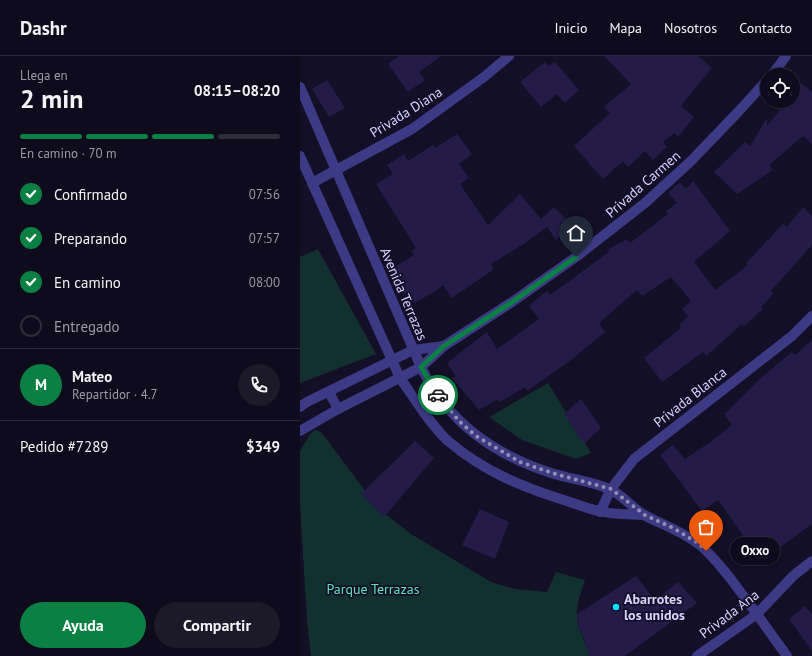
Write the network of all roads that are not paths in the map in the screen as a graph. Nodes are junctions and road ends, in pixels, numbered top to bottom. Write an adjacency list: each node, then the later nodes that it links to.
1 (509, 56): 7 (street, Privada Diana)
2 (786, 56): 3 (street)
3 (777, 68)
4 (300, 87): 7 (street, Avenida Terrazas)
5 (760, 88): 10 (street, Privada Carmen)
6 (300, 156): 8 (street, Avenida Terrazas)
7 (336, 170): 8 (street, Privada Diana); 11 (street, Avenida Terrazas)
8 (312, 183): 12 (street, Avenida Terrazas)
9 (812, 316): 19 (street, Privada Blanca)
10 (444, 346): 11 (street, Privada Carmen); 13 (street, Privada Carmen)
11 (413, 350): 12 (street, Privada Carmen); 13 (street, Avenida Terrazas)
12 (392, 361): 14 (street, Avenida Terrazas); 15 (street, Privada Carmen)
13 (421, 367): 14 (street, Privada Carmen); 19 (street, Avenida Terrazas)
14 (400, 378): 17 (street, Privada Carmen); 20 (street, Avenida Terrazas)
15 (328, 392): 16 (street, Privada Carmen); 17 (street)
16 (300, 407)
17 (338, 409): 18 (street, Privada Carmen)
18 (300, 431)
19 (611, 489): 20 (street, Privada Blanca); 21 (street, Avenida Terrazas)
20 (600, 512): 21 (street, Avenida Terrazas)
21 (645, 515): 23 (street, Avenida Terrazas)
22 (812, 561): 23 (street, Privada Ana)
23 (757, 614): 24 (street, Privada Ana); 25 (street, Avenida Terrazas)
24 (697, 656)
25 (787, 656)

